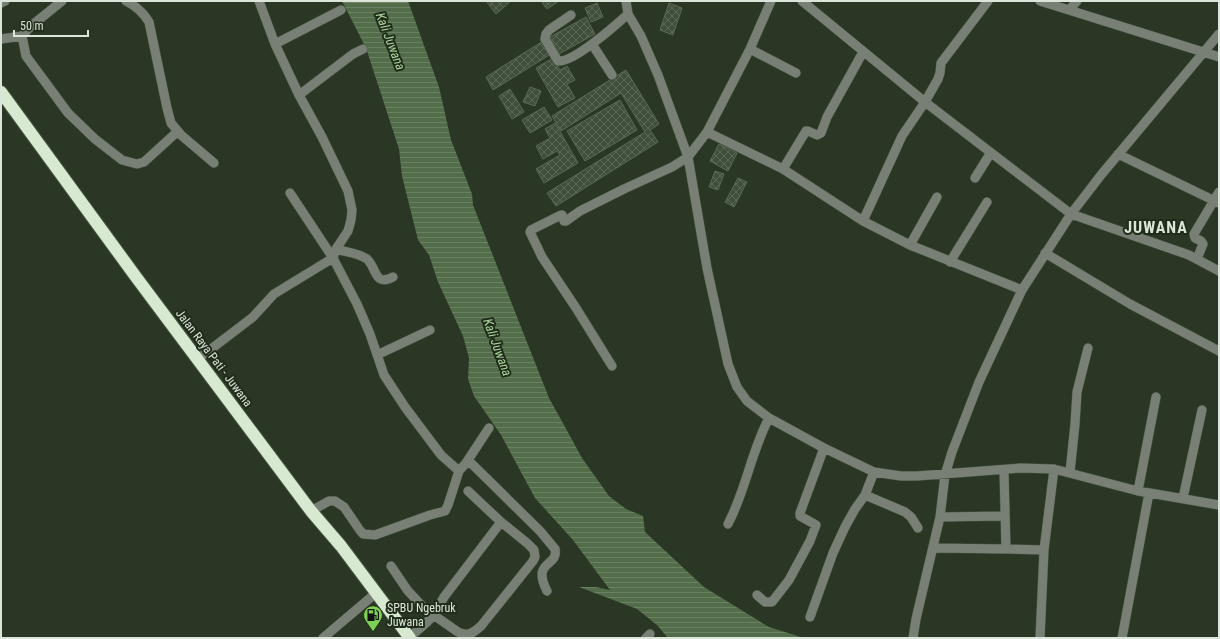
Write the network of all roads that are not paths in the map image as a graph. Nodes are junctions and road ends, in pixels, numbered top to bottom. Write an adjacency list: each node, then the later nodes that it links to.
1 (5, 1): 11 (street)
2 (62, 1): 17 (street)
3 (126, 1): 31 (street)
4 (259, 1): 19 (street)
5 (626, 1): 14 (street)
6 (771, 1): 22 (street)
7 (802, 1): 23 (street)
8 (988, 1): 30 (street)
9 (1040, 1): 13 (street)
10 (1077, 1): 13 (street)
11 (1, 4)
12 (341, 10): 19 (street)
13 (1070, 10): 24 (street)
14 (628, 14): 20 (street); 35 (street)
15 (571, 15): 20 (street)
16 (1219, 34): 24 (street)
17 (22, 36): 18 (street); 31 (street)
18 (1, 39)
19 (275, 44): 29 (street)
20 (592, 44): 27 (street)
21 (363, 49): 29 (street)
22 (750, 49): 26 (street); 32 (street)
23 (863, 52): 30 (street); 37 (street)
24 (1204, 52): 25 (street); 34 (street)
25 (1219, 57)
26 (796, 73)
27 (612, 74)
28 (1, 92): 58 (highway, Jalan Raya Pati - Juwana)
29 (299, 95): 48 (street)
30 (925, 102): 33 (street); 45 (street)
31 (177, 132): 36 (street)
32 (707, 132): 35 (street); 37 (street)
33 (990, 154): 38 (street); 44 (street)
34 (1118, 154): 43 (street); 44 (street)
35 (688, 157): 59 (street); 62 (street)
36 (214, 163)
37 (783, 169): 45 (street)
38 (975, 178)
39 (1219, 192): 43 (street)
40 (290, 193): 48 (street)
41 (937, 197): 46 (street)
42 (987, 202): 50 (street)
43 (1216, 202): 49 (street)
44 (1070, 214): 47 (street); 49 (street)
45 (863, 221): 46 (street)
46 (910, 245): 50 (street)
47 (1045, 253): 53 (street); 56 (street)
48 (334, 254): 52 (street); 57 (street); 58 (street)
49 (1197, 259): 51 (street)
50 (950, 262): 53 (street)
51 (1219, 271)
52 (394, 277)
53 (1022, 290): 71 (street)
54 (430, 330): 57 (street)
55 (1088, 348): 70 (street)
56 (1219, 351)
57 (378, 354): 68 (street)
58 (198, 359): 78 (highway, Jalan Raya Pati - Juwana)
59 (612, 366)
60 (1156, 396): 73 (street)
61 (1202, 410): 76 (street)
62 (769, 418): 64 (street); 82 (street)
63 (489, 428): 65 (street)
64 (824, 448): 69 (street); 90 (street)
65 (466, 463): 68 (street); 88 (street)
66 (1054, 469): 67 (street); 70 (street); 86 (street)
67 (1004, 470): 71 (street); 79 (street)
68 (458, 471): 78 (street)
69 (874, 472): 71 (street); 75 (street)
70 (1070, 472): 73 (street)
71 (945, 475): 80 (street)
72 (468, 491): 81 (street)
73 (1138, 491): 74 (street)
74 (1149, 493): 76 (street); 97 (street)
75 (865, 495): 83 (street); 92 (street)
76 (1183, 498): 77 (street)
77 (1219, 505)
78 (311, 511): 89 (highway, Jalan Raya Pati - Juwana)
79 (1005, 516): 80 (street); 85 (street)
80 (940, 517): 84 (street)
81 (501, 522): 91 (street); 91 (street)
82 (728, 524)
83 (918, 528)
84 (933, 548): 85 (street); 95 (street)
85 (1006, 549): 86 (street)
86 (1044, 550): 96 (street)
87 (390, 566): 91 (street)
88 (547, 591)
89 (376, 593): 93 (highway, Jalan Raya Pati - Juwana); 94 (street)
90 (757, 595)
91 (434, 615): 93 (street)
92 (810, 617)
93 (407, 637)
94 (323, 638)
95 (913, 638)
96 (1040, 638)
97 (1122, 638)

